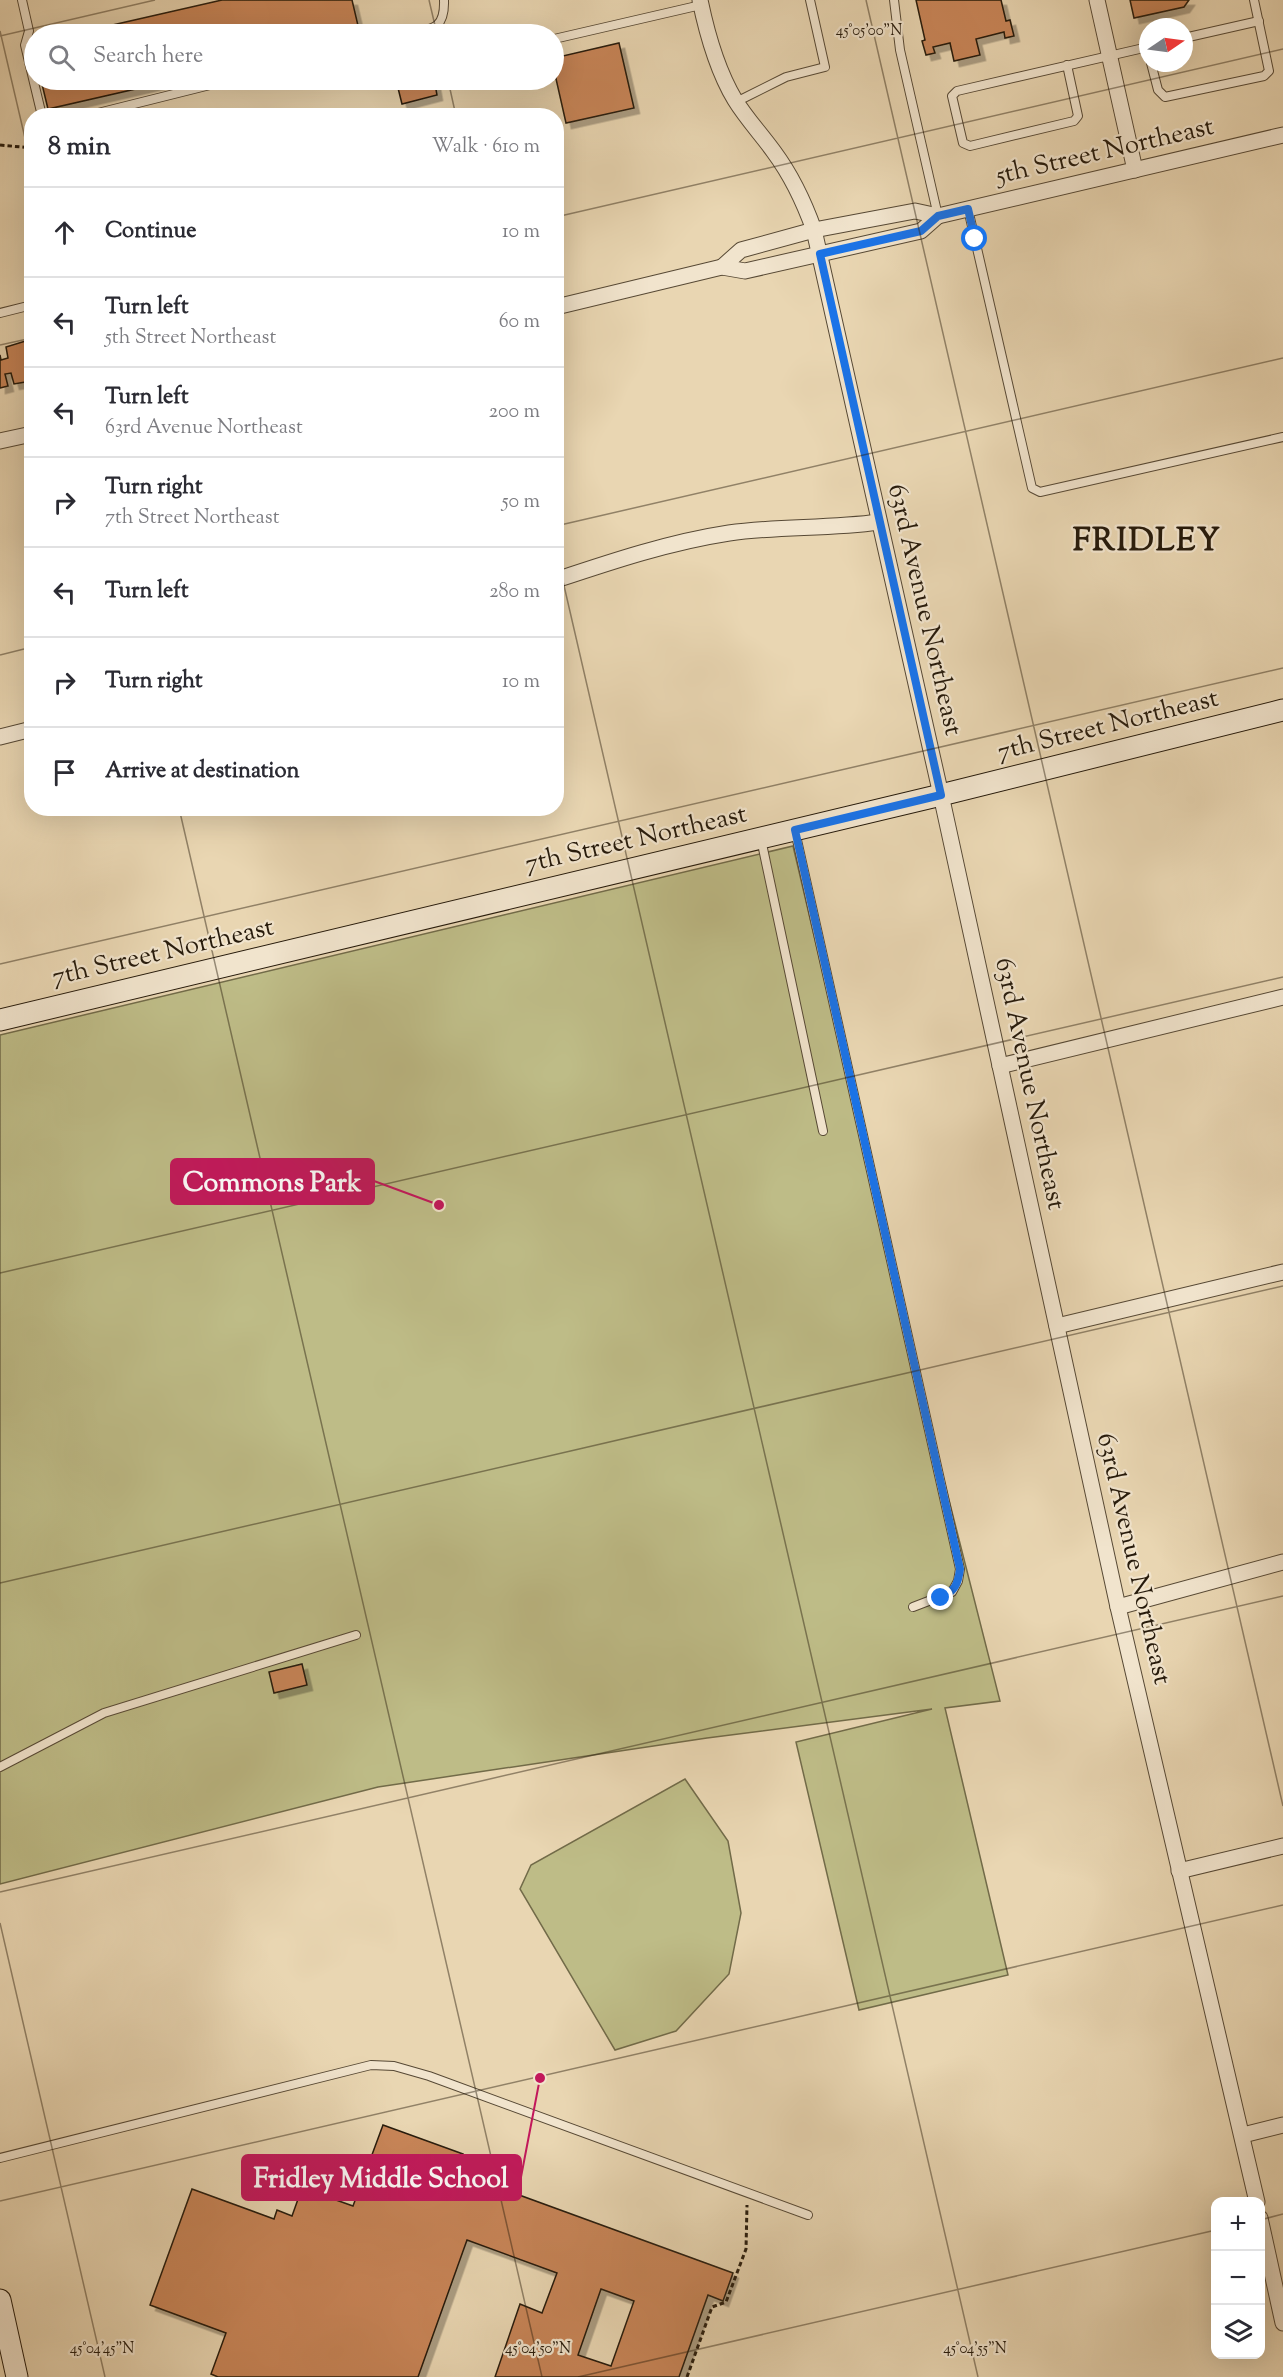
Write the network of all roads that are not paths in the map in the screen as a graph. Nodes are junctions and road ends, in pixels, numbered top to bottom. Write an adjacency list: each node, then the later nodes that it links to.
1 (22, 0): 9 (lane)
2 (444, 0): 10 (lane)
3 (810, 0): 19 (lane)
4 (894, 0): 25 (lane)
5 (1097, 0): 14 (street)
6 (1254, 0): 8 (lane)
7 (700, 3): 12 (lane); 19 (street, 63rd Avenue Northeast)
8 (1259, 21): 11 (lane); 16 (lane)
9 (28, 24)
10 (439, 24)
11 (1193, 36)
12 (564, 37)
13 (1139, 49): 14 (lane)
14 (1109, 55): 15 (lane); 23 (street)
15 (1067, 65): 15 (lane)
16 (1153, 72)
17 (36, 90): 20 (lane)
18 (190, 90): 21 (lane)
19 (736, 102): 26 (street, 63rd Avenue Northeast)
20 (40, 108)
21 (118, 108)
22 (1283, 135): 23 (street, 5th Street Northeast)
23 (1135, 170): 24 (street, 5th Street Northeast)
24 (968, 209): 25 (street, 5th Street Northeast); 33 (lane)
25 (938, 216): 26 (street, 5th Street Northeast); 27 (street, 5th Street Northeast)
26 (814, 230): 27 (street, 63rd Avenue Northeast); 28 (street, 5th Street Northeast)
27 (820, 254): 28 (street, 5th Street Northeast); 35 (street, 63rd Avenue Northeast)
28 (722, 267): 29 (street, 5th Street Northeast)
29 (564, 305)
30 (24, 307): 31 (lane)
31 (0, 313)
32 (24, 436): 34 (street)
33 (1283, 436)
34 (0, 441)
35 (879, 522): 36 (street); 40 (street, 63rd Avenue Northeast)
36 (564, 577)
37 (1283, 710): 40 (street, 7th Street Northeast)
38 (24, 731): 39 (street)
39 (0, 737)
40 (941, 795): 41 (street, 7th Street Northeast); 45 (street, 63rd Avenue Northeast)
41 (795, 830): 42 (street, 7th Street Northeast); 50 (lane)
42 (761, 838): 44 (street, 7th Street Northeast); 46 (lane)
43 (1283, 997): 45 (street)
44 (0, 1020)
45 (1000, 1066): 48 (street, 63rd Avenue Northeast)
46 (823, 1131)
47 (1283, 1272): 48 (street)
48 (1057, 1326): 51 (street, 63rd Avenue Northeast)
49 (1283, 1562): 51 (street)
50 (913, 1607)
51 (1118, 1607): 55 (street, 63rd Avenue Northeast)
52 (356, 1635): 53 (lane)
53 (0, 1767)
54 (1283, 1846): 55 (street)
55 (1179, 1871): 57 (street, 63rd Avenue Northeast)
56 (1283, 2125): 57 (street)
57 (1243, 2134): 59 (street, 63rd Avenue Northeast)
58 (0, 2158): 60 (lane)
59 (1256, 2197)
60 (808, 2215)
61 (1265, 2241): 63 (street)
62 (0, 2300): 64 (street)
63 (1283, 2322)
64 (16, 2377)

